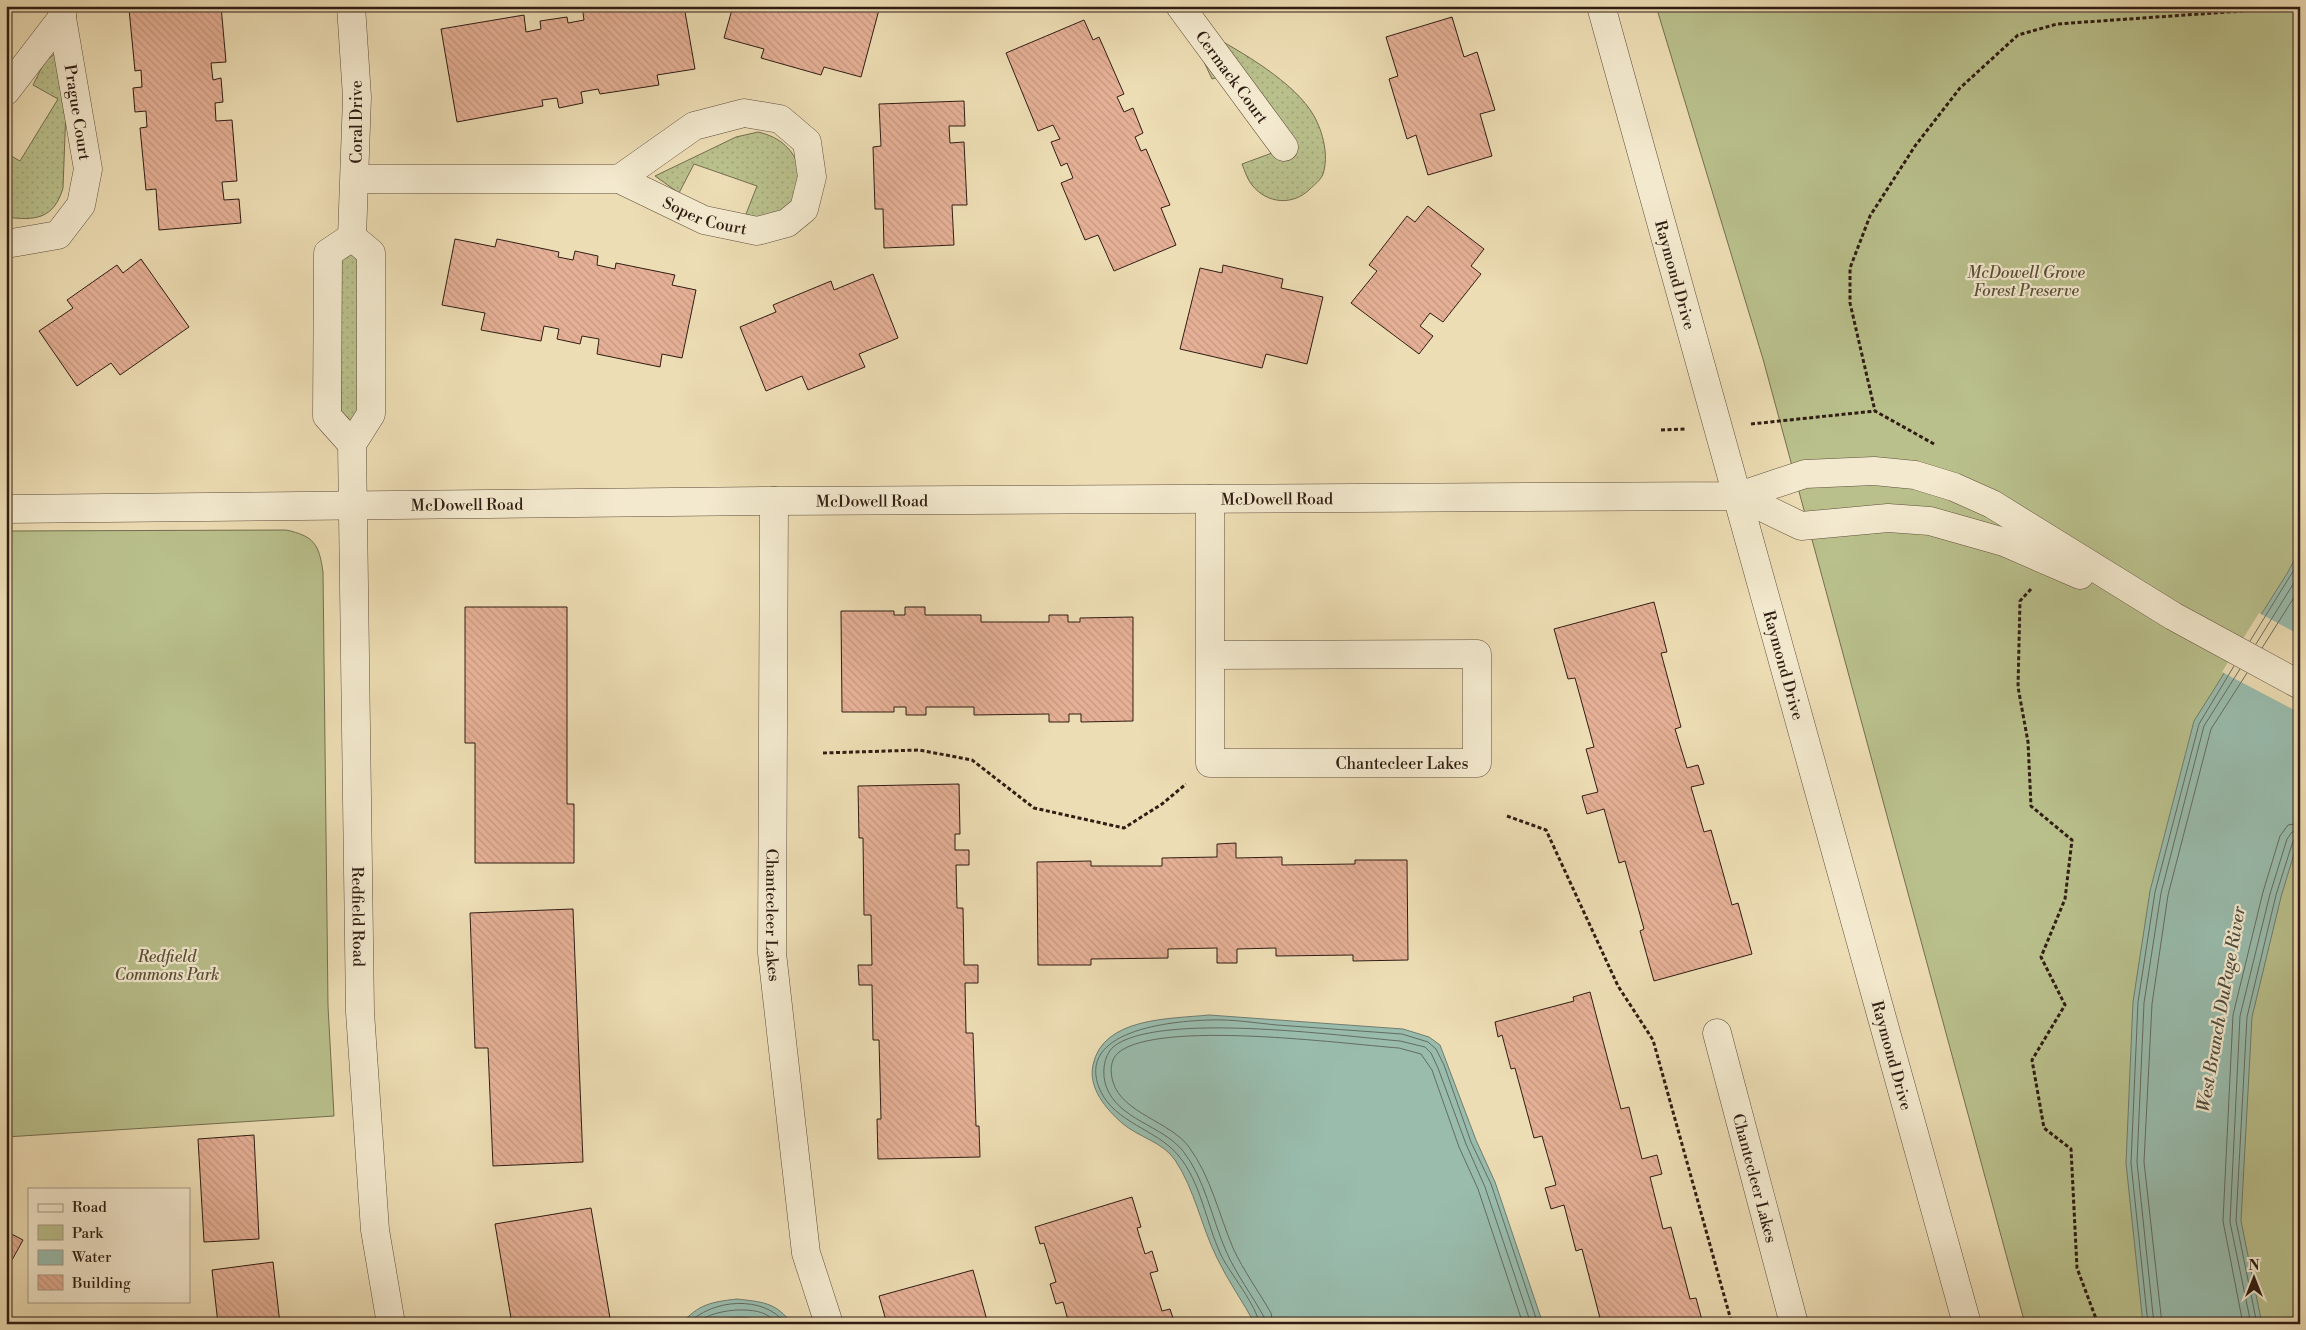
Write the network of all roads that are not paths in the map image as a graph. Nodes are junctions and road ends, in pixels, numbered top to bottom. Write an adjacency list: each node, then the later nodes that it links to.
1 (351, 6): 7 (street, Coral Drive)
2 (1180, 6): 6 (street, Cermack Court)
3 (1601, 6): 12 (street, Raymond Drive)
4 (62, 12): 5 (street, Prague Court); 10 (street, Prague Court)
5 (6, 90)
6 (1284, 147)
7 (355, 179): 8 (street, Soper Court); 9 (street, Coral Drive)
8 (619, 179): 8 (street, Soper Court)
9 (352, 237): 11 (street); 11 (street)
10 (6, 244)
11 (352, 444): 15 (street)
12 (1739, 496): 13 (street, McDowell Road); 17 (street); 17 (street); 24 (street, Raymond Drive)
13 (1210, 499): 14 (street, McDowell Road); 18 (street)
14 (774, 501): 15 (street, McDowell Road); 22 (street, Chantecleer Lakes)
15 (354, 506): 16 (street, McDowell Road); 21 (street, Redfield Road)
16 (6, 509)
17 (2173, 616): 19 (street)
18 (1210, 655): 18 (street, Chantecleer Lakes)
19 (2300, 685)
20 (1717, 1033): 23 (street, Chantecleer Lakes)
21 (390, 1324)
22 (829, 1324)
23 (1794, 1324)
24 (1967, 1324)

